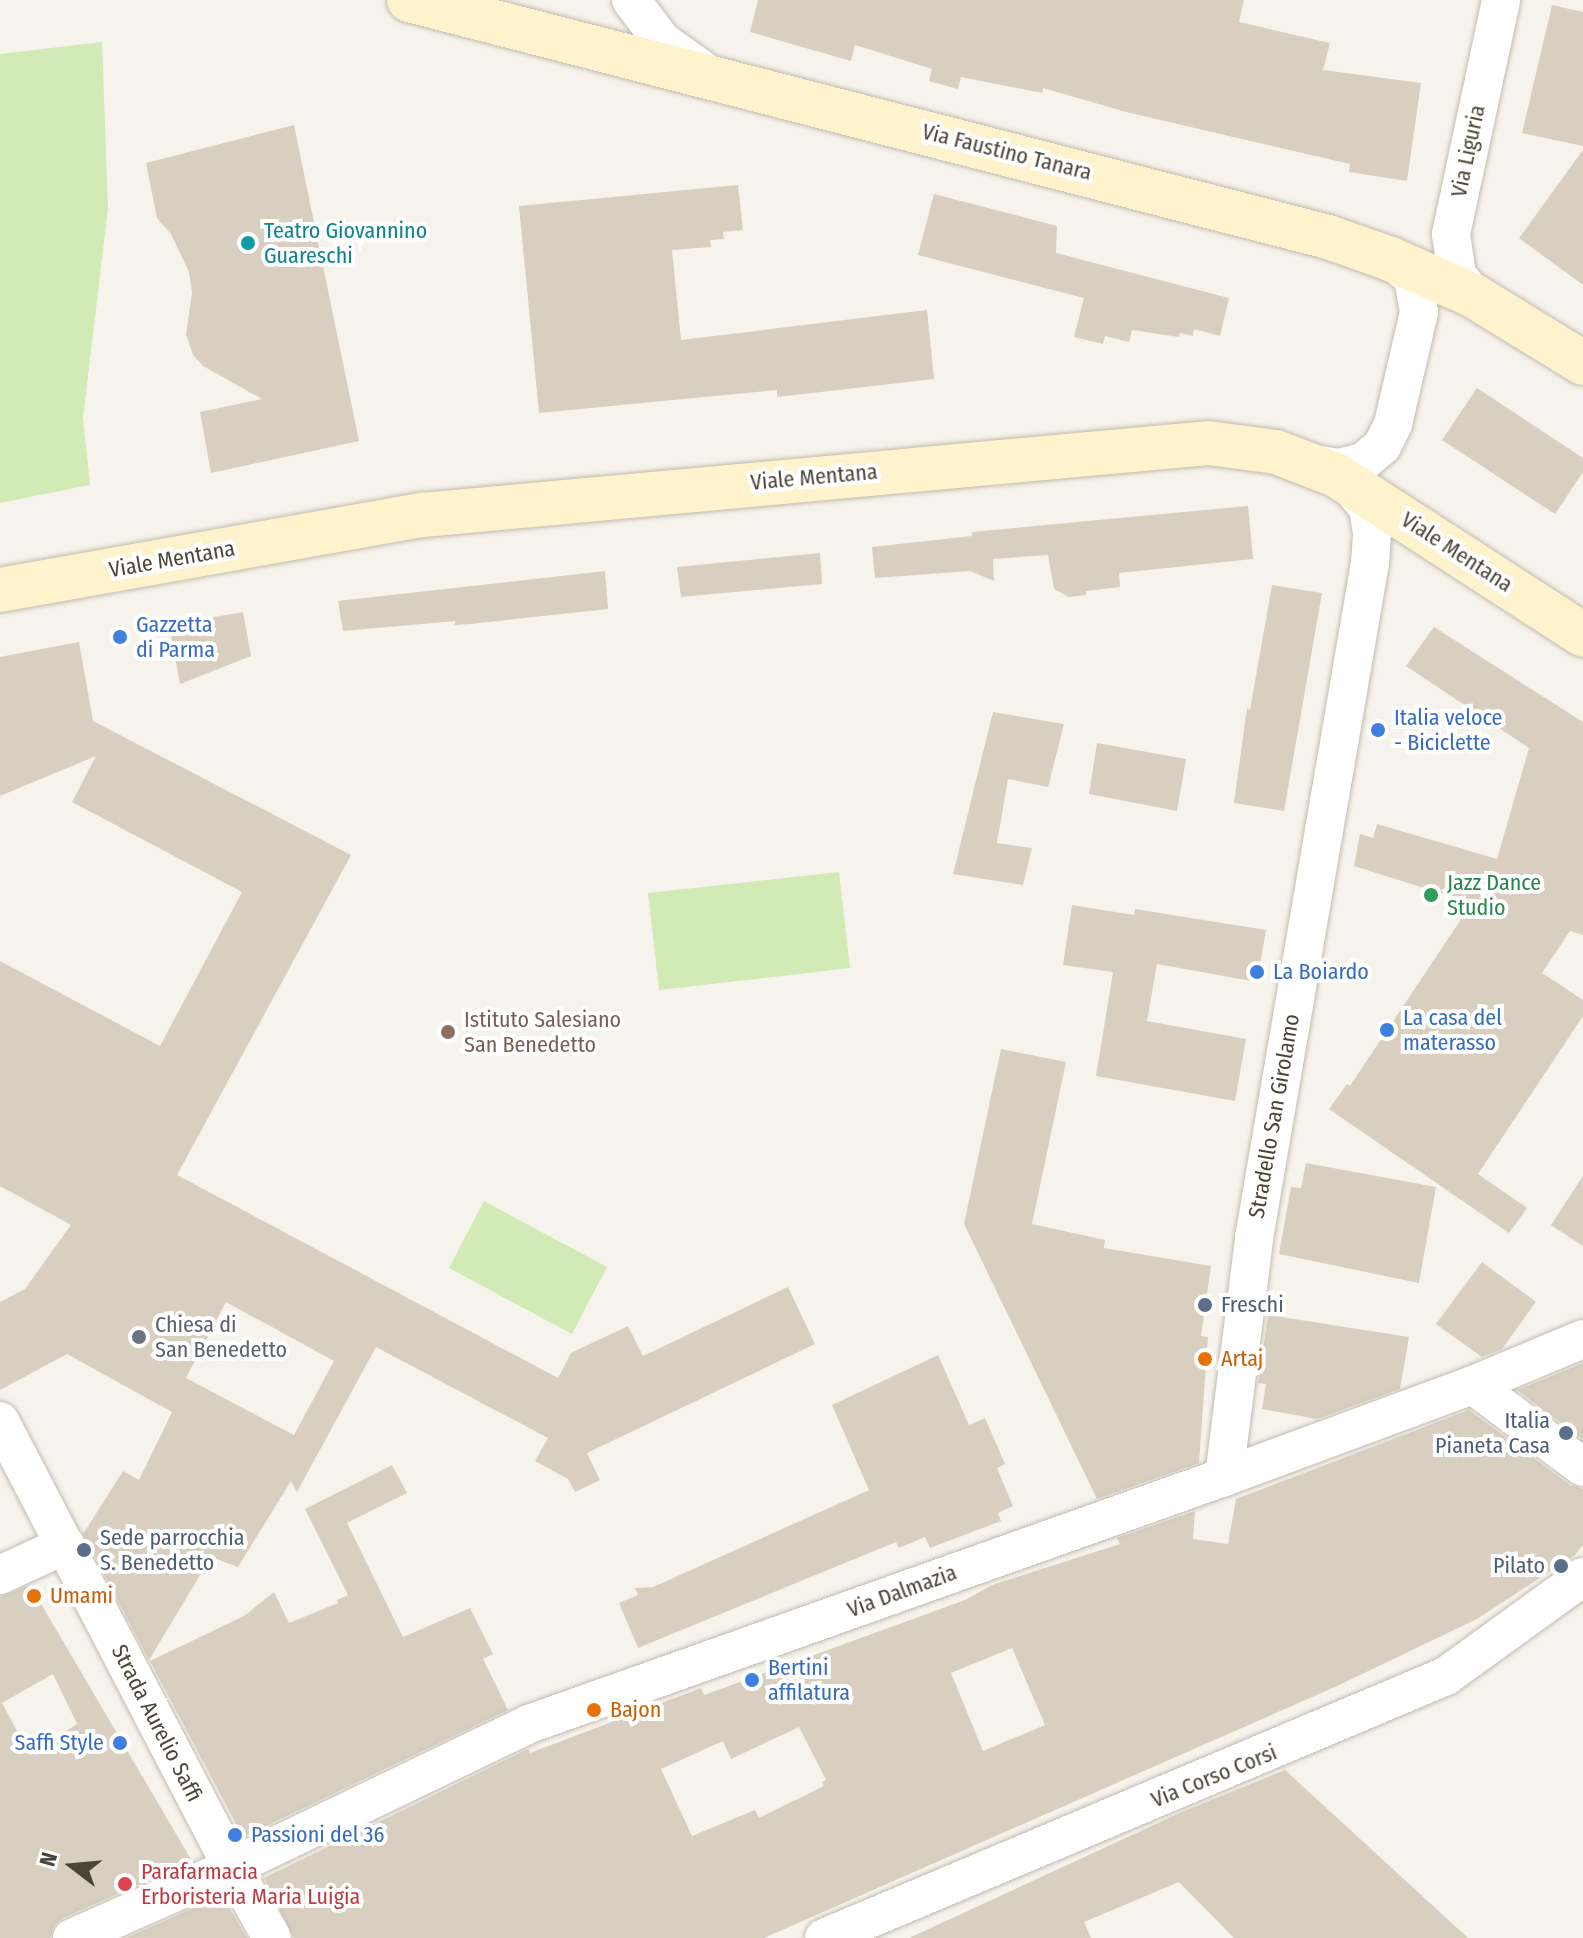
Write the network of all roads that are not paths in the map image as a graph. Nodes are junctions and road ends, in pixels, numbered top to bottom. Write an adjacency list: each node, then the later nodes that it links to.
1 (409, 0): 4 (main road, Via Faustino Tanara)
2 (631, 0): 4 (street)
3 (1501, 0): 6 (street, Via Liguria)
4 (729, 82): 5 (main road, Via Faustino Tanara)
5 (1388, 258): 6 (main road, Via Faustino Tanara); 8 (street)
6 (1474, 296): 7 (main road, Via Faustino Tanara)
7 (1583, 363)
8 (1330, 473): 9 (main road, Viale Mentana); 10 (main road, Viale Mentana); 15 (street, Stradello San Girolamo)
9 (0, 590)
10 (1583, 635)
11 (1583, 1339): 12 (street, Via Dalmazia)
12 (1473, 1385): 14 (street); 15 (street, Via Dalmazia)
13 (0, 1421): 16 (street, Strada Aurelio Saffi)
14 (1583, 1467)
15 (1224, 1477): 19 (street, Via Dalmazia)
16 (65, 1545): 17 (street); 19 (street, Strada Aurelio Saffi)
17 (0, 1575)
18 (1583, 1577): 22 (street, Via Corso Corsi)
19 (232, 1867): 20 (street, Via Dalmazia); 21 (street, Strada Aurelio Saffi)
20 (72, 1938)
21 (272, 1938)
22 (824, 1938)

